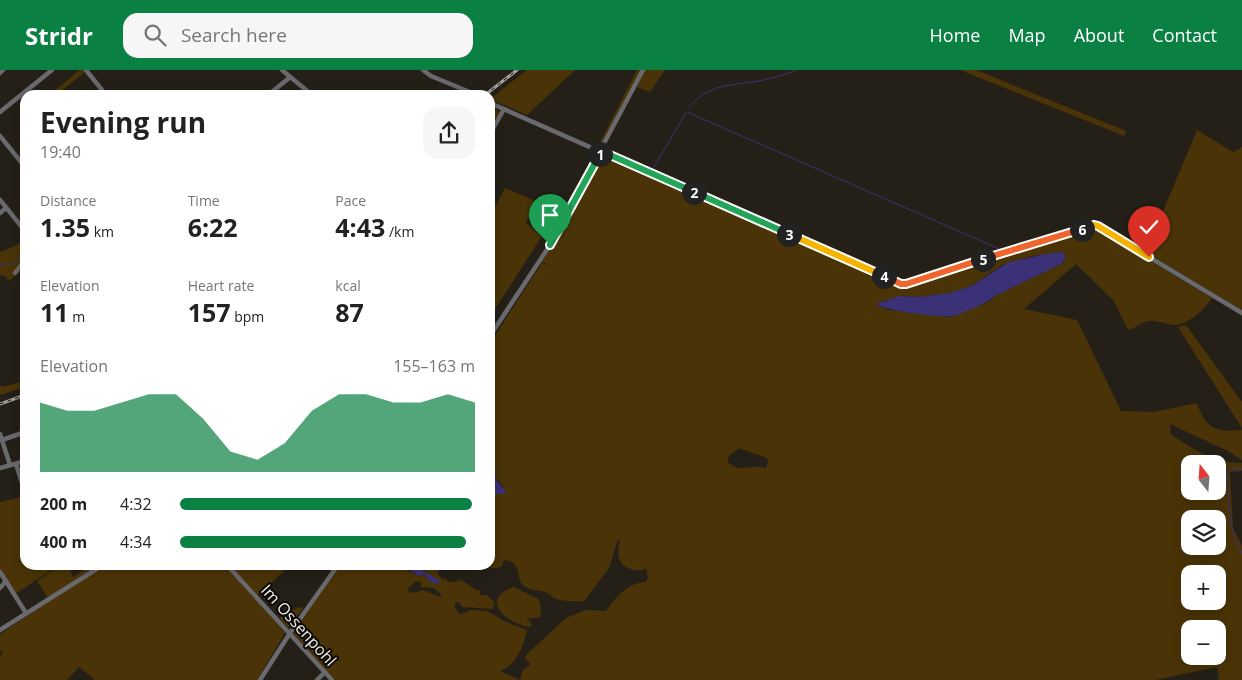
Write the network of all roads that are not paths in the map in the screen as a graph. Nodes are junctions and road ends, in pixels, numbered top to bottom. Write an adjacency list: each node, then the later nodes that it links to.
1 (4, 70): 7 (street)
2 (52, 70): 9 (street)
3 (86, 70): 10 (street)
4 (282, 70): 8 (street)
5 (423, 70): 13 (street)
6 (643, 70): 20 (street)
7 (0, 73)
8 (289, 78): 11 (street); 12 (street)
9 (27, 90)
10 (102, 90)
11 (274, 90)
12 (305, 90)
13 (465, 90)
14 (20, 96): 17 (street)
15 (495, 105): 16 (street)
16 (504, 109): 18 (street); 20 (street)
17 (0, 112)
18 (495, 125)
19 (0, 136): 21 (street)
20 (601, 151): 28 (street); 29 (street)
21 (20, 161)
22 (0, 200): 23 (street)
23 (6, 208): 24 (street); 25 (street)
24 (0, 213)
25 (20, 226)
26 (20, 266): 27 (street)
27 (15, 272)
28 (1242, 313)
29 (495, 328)
30 (0, 434): 32 (street)
31 (20, 434): 32 (street)
32 (2, 440): 35 (street)
33 (20, 463): 34 (street)
34 (16, 464): 35 (street); 37 (street)
35 (10, 465): 36 (street)
36 (0, 468)
37 (20, 477)
38 (95, 570): 44 (street)
39 (232, 570): 46 (street, Im Ossenpohl)
40 (334, 570): 46 (street)
41 (0, 572): 42 (street)
42 (6, 581): 43 (street); 44 (street)
43 (0, 588)
44 (26, 613): 45 (street)
45 (1, 628)
46 (290, 633): 47 (street, Im Ossenpohl); 48 (street)
47 (325, 672): 49 (street); 50 (street, Im Ossenpohl)
48 (260, 680)
49 (317, 680)
50 (332, 680)

